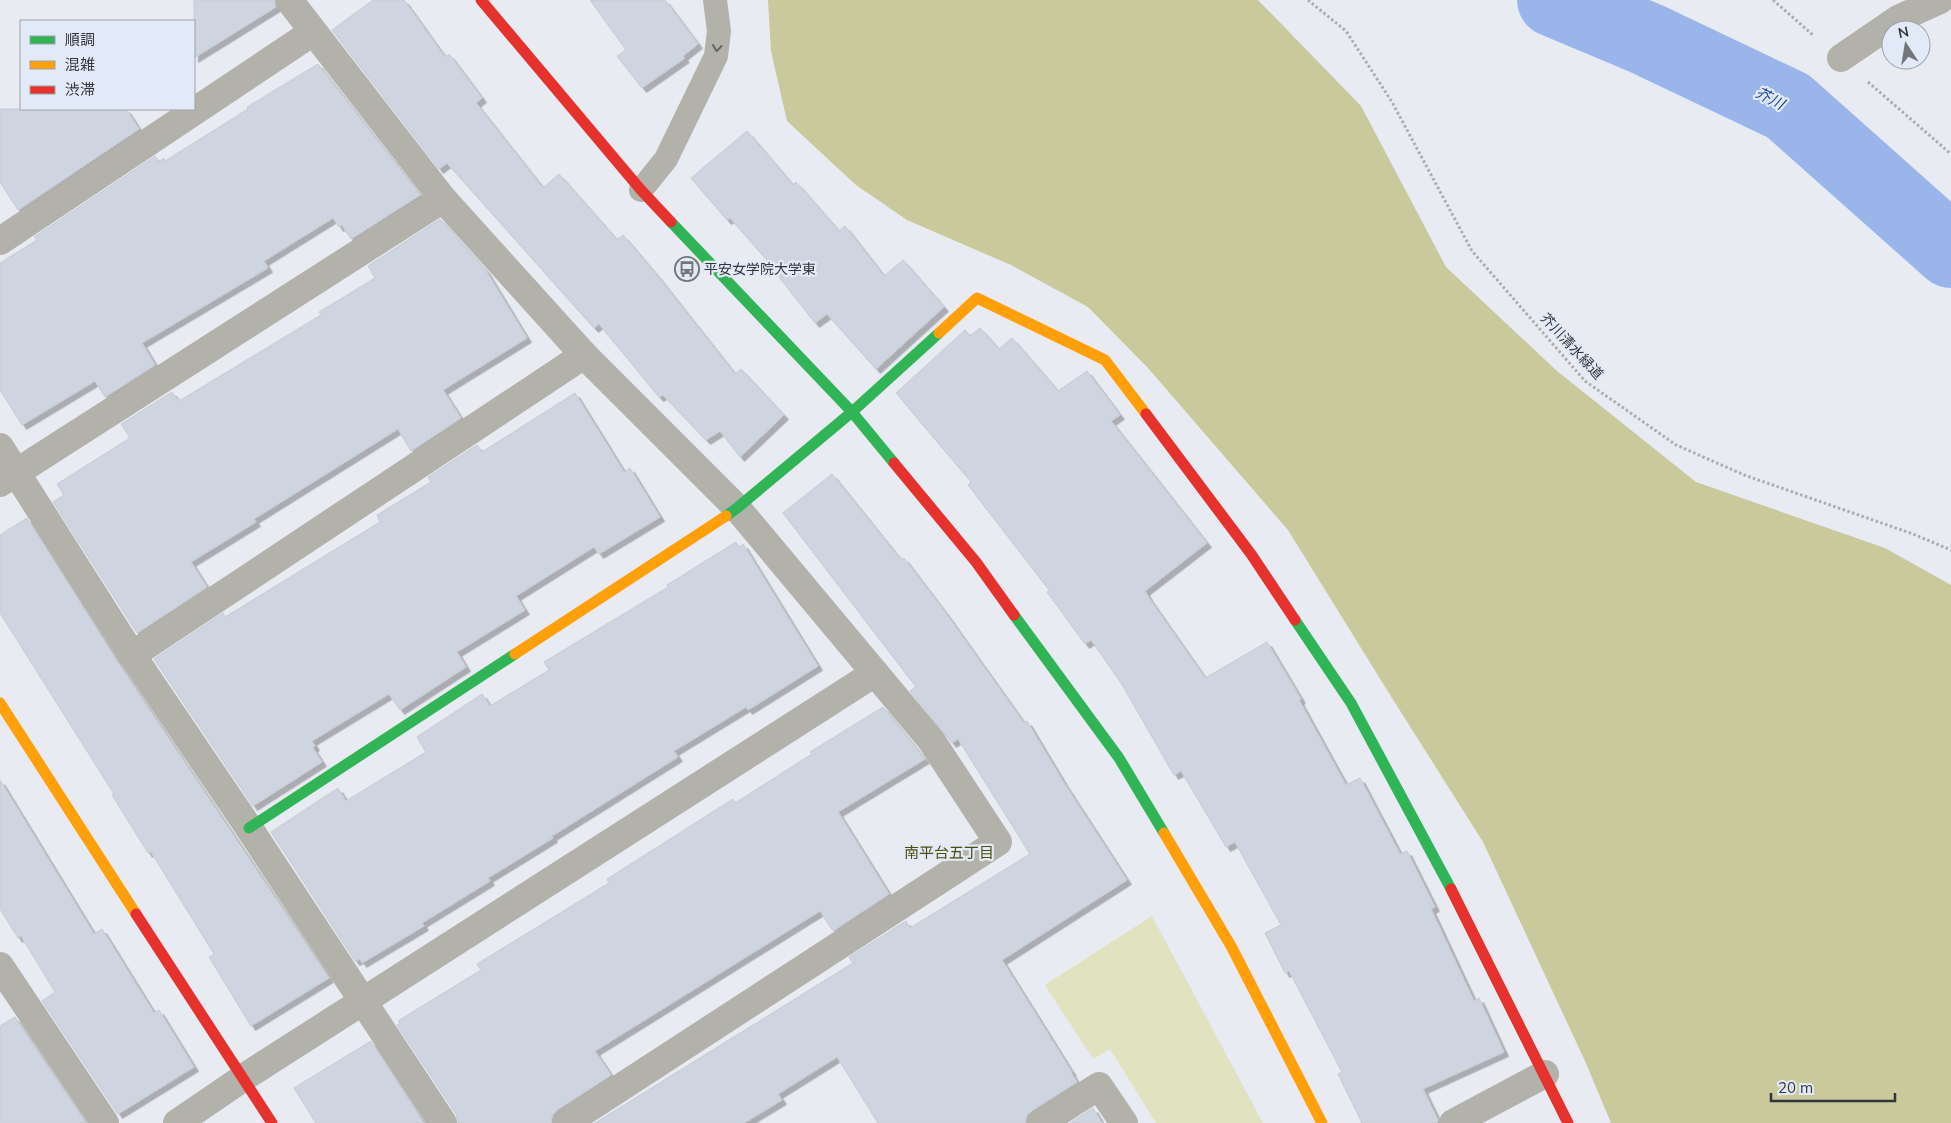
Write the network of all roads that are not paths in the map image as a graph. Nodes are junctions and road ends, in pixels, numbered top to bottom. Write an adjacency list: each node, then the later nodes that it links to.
1 (289, 0): 5 (street)
2 (481, 0): 7 (street)
3 (715, 0): 7 (lane, one-way to 7)
4 (1940, 0): 6 (street)
5 (313, 32): 8 (street); 9 (street)
6 (1840, 58)
7 (641, 190): 11 (street)
8 (443, 199): 10 (street); 13 (street)
9 (0, 241)
10 (584, 355): 14 (street); 15 (street)
11 (852, 412): 14 (street); 21 (street); 30 (street)
12 (0, 447): 13 (street)
13 (8, 478): 15 (street)
14 (736, 508): 16 (street); 18 (street)
15 (132, 655): 18 (street)
16 (875, 673): 20 (street); 27 (street)
17 (0, 703): 22 (street)
18 (249, 828): 20 (street)
19 (3, 977): 23 (street)
20 (362, 1002): 22 (street); 26 (street)
21 (1545, 1074): 31 (street); 32 (street)
22 (243, 1078): 24 (street); 25 (street)
23 (105, 1123)
24 (177, 1123)
25 (272, 1123)
26 (442, 1123)
27 (566, 1123)
28 (1041, 1123): 29 (street)
29 (1124, 1123)
30 (1322, 1123)
31 (1453, 1123)
32 (1568, 1123)

